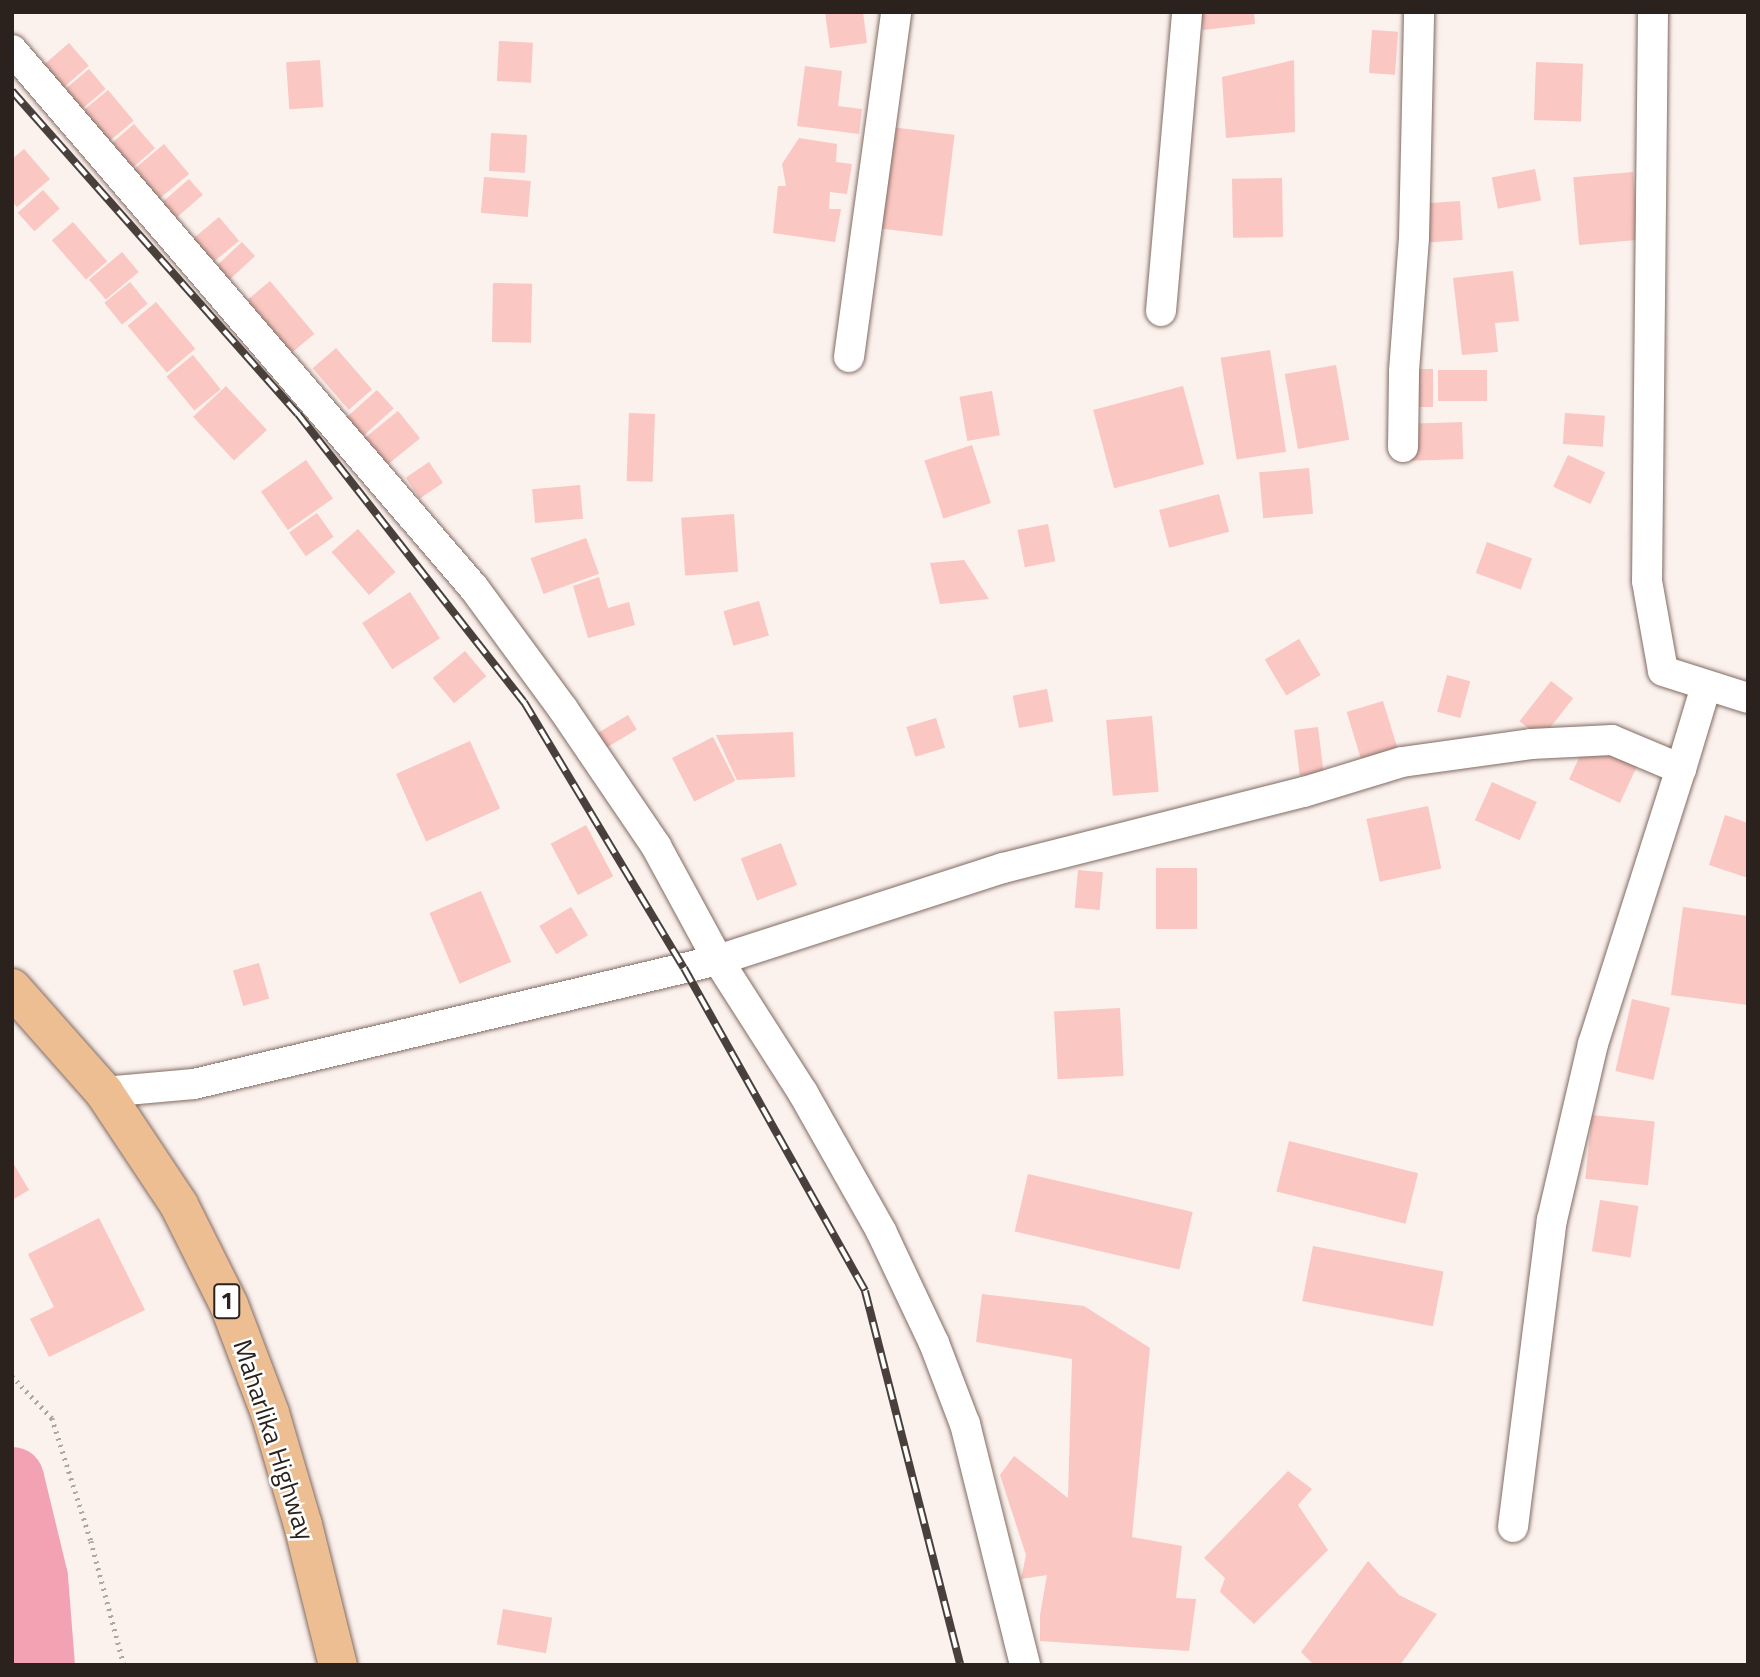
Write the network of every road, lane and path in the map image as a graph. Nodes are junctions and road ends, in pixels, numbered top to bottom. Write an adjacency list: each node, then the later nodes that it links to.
1 (896, 12): 7 (street)
2 (1187, 12): 6 (street)
3 (1419, 12): 8 (street)
4 (1653, 12): 9 (street)
5 (12, 50): 12 (street)
6 (1161, 311)
7 (849, 357)
8 (1404, 447)
9 (1706, 686): 10 (street); 11 (street)
10 (1748, 698)
11 (1681, 769): 12 (street); 16 (street)
12 (718, 960): 14 (street); 19 (street)
13 (12, 988): 14 (highway, Maharlika Highway / 1)
14 (104, 1092): 18 (highway, Maharlika Highway / 1)
15 (12, 1376): 17 (path)
16 (1513, 1527)
17 (124, 1665)
18 (338, 1665)
19 (1025, 1665)

